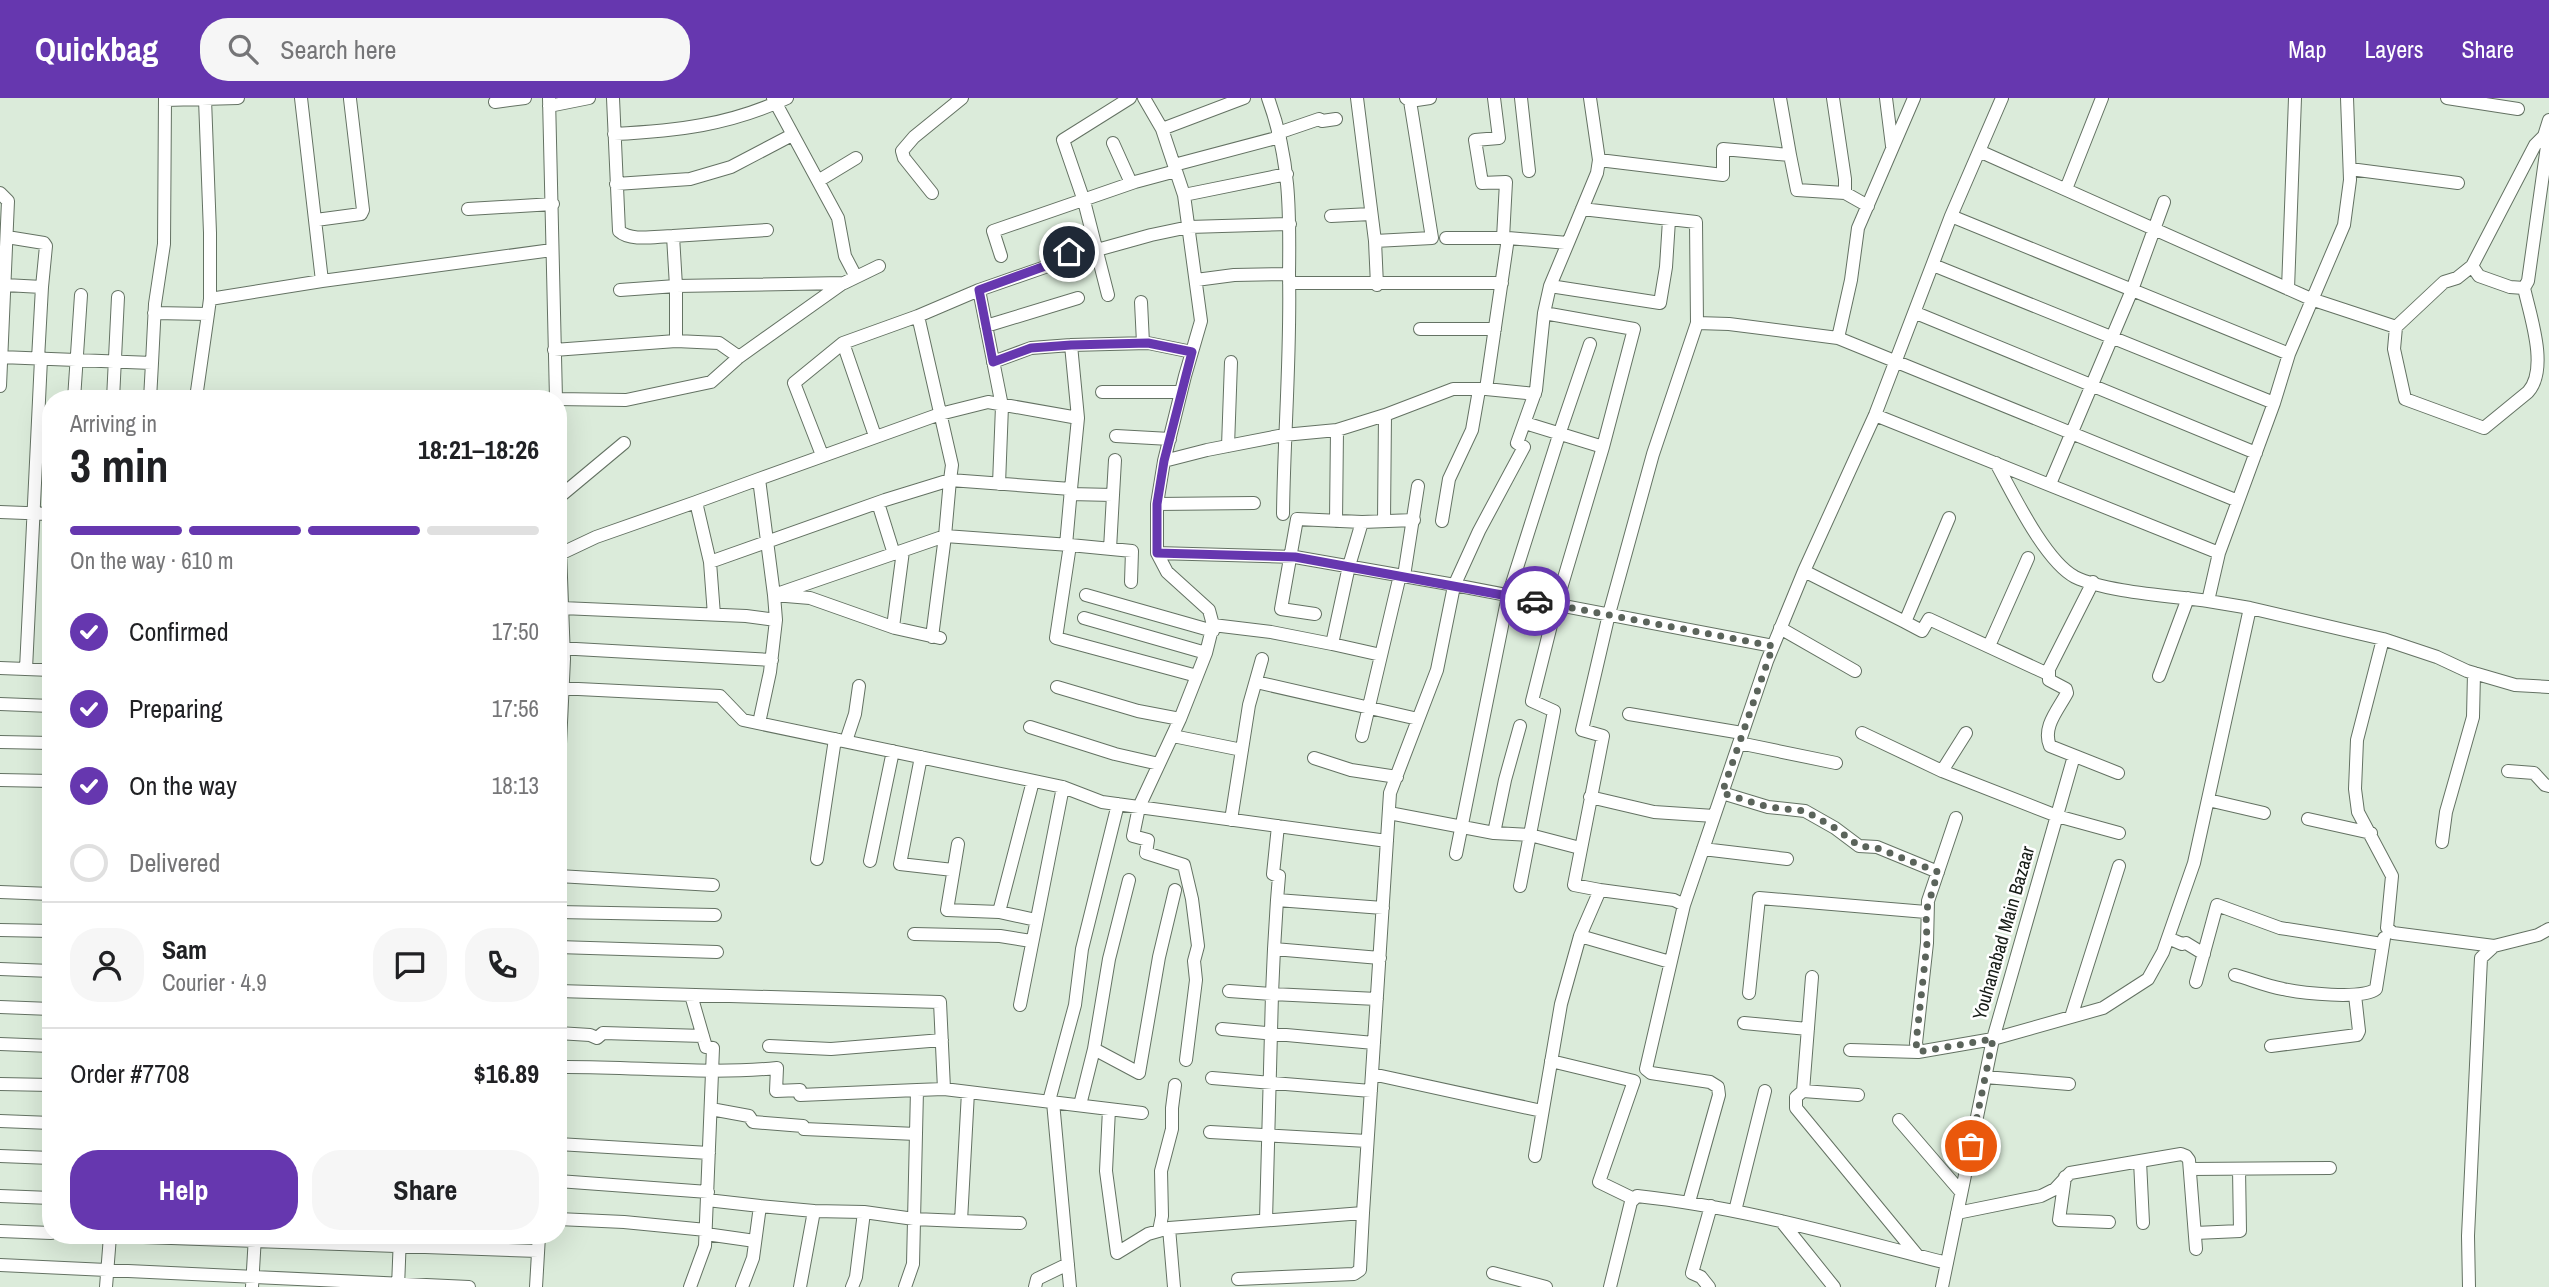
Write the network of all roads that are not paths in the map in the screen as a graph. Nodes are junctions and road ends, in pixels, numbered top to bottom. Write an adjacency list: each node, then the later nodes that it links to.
1 (238, 98): 26 (street)
2 (301, 98): 68 (street)
3 (525, 98): 30 (street)
4 (589, 98): 31 (street)
5 (613, 98): 36 (street)
6 (962, 98): 56 (street)
7 (1130, 98): 59 (street)
8 (1144, 98): 35 (street)
9 (1244, 98): 35 (street)
10 (1268, 98): 38 (street)
11 (1357, 98): 65 (street)
12 (1430, 98): 28 (street)
13 (1494, 98): 77 (street)
14 (1521, 98): 48 (street)
15 (1590, 98): 45 (street)
16 (1780, 98): 43 (street)
17 (1833, 98): 57 (street)
18 (1886, 98): 41 (street)
19 (1914, 98): 41 (street)
20 (2002, 98): 42 (street)
21 (2102, 98): 54 (street)
22 (2295, 98): 98 (street)
23 (2347, 98): 47 (street)
24 (2447, 98): 32 (street)
25 (165, 99): 26 (street); 110 (street)
26 (205, 99): 107 (street)
27 (350, 99): 68 (street)
28 (1408, 99): 78 (street)
29 (778, 100): 36 (street); 37 (street)
30 (495, 102)
31 (549, 102): 61 (street)
32 (2518, 109)
33 (1336, 120): 38 (street)
34 (2549, 120): 39 (street)
35 (1162, 129): 46 (street)
36 (614, 134): 53 (street)
37 (792, 135): 50 (street); 53 (street)
38 (1279, 135): 46 (street); 49 (street)
39 (2544, 136): 86 (street); 97 (street)
40 (1114, 143): 51 (street)
41 (1892, 149): 62 (street)
42 (1979, 151): 54 (street); 67 (street)
43 (1790, 155): 45 (street); 57 (street)
44 (856, 158): 50 (street)
45 (1599, 160): 64 (street)
46 (1175, 168): 51 (street); 58 (street)
47 (2350, 169): 52 (street); 108 (street)
48 (1529, 171)
49 (1287, 174): 58 (street); 70 (street)
50 (818, 181): 87 (street)
51 (1131, 183): 59 (street)
52 (2458, 183)
53 (616, 184): 74 (street)
54 (2066, 189): 72 (street)
55 (0, 193): 75 (street)
56 (932, 193)
57 (1845, 193): 62 (street)
58 (1184, 195): 71 (street)
59 (1084, 201): 81 (street); 83 (street)
60 (2164, 202): 72 (street)
61 (553, 204): 63 (street); 80 (street)
62 (1868, 206): 120 (street)
63 (468, 209)
64 (1582, 209): 69 (street); 79 (street)
65 (1371, 214): 66 (street); 78 (street)
66 (1331, 216)
67 (1951, 216): 84 (street); 102 (street)
68 (316, 220): 90 (street)
69 (1669, 220): 95 (street); 115 (street)
70 (1290, 224): 71 (street); 88 (street)
71 (1189, 227): 81 (street); 89 (street)
72 (2154, 228): 98 (street); 102 (street)
73 (767, 230): 74 (street)
74 (673, 236): 94 (street)
75 (6, 237): 96 (street); 99 (street)
76 (1446, 238): 77 (street)
77 (1505, 238): 79 (street); 92 (street)
78 (1374, 241): 93 (street)
79 (1568, 243): 95 (street)
80 (552, 250): 90 (street); 127 (street)
81 (1097, 250): 104 (street)
82 (1069, 252): 101 (street)
83 (1001, 256)
84 (1933, 265): 112 (street); 121 (street)
85 (879, 266): 87 (street)
86 (2472, 266): 97 (street); 117 (street)
87 (856, 277): 91 (street)
88 (1289, 278): 89 (street); 93 (street); 161 (street)
89 (1196, 280): 128 (street)
90 (321, 281): 107 (street)
91 (844, 282): 94 (street); 130 (street)
92 (1502, 283): 93 (street); 119 (street)
93 (1377, 285)
94 (676, 286): 100 (street); 122 (street)
95 (1550, 286): 111 (street)
96 (42, 287): 99 (street); 132 (street)
97 (2524, 288): 117 (street)
98 (2288, 289): 108 (street)
99 (3, 290): 131 (street)
100 (620, 290)
101 (979, 290): 114 (street); 116 (street)
102 (2132, 290): 121 (street); 129 (street)
103 (81, 295): 133 (street)
104 (1108, 295)
105 (118, 297): 134 (street)
106 (1078, 298): 116 (street)
107 (210, 299): 113 (street)
108 (2311, 299): 117 (street); 129 (street)
109 (1141, 302): 124 (street)
110 (154, 313): 113 (street); 137 (street)
111 (1544, 313): 149 (street); 167 (street)
112 (1916, 313): 138 (street); 139 (street)
113 (208, 314): 144 (street)
114 (918, 316): 123 (street); 153 (street)
115 (1697, 323): 120 (street); 222 (street)
116 (986, 326): 135 (street)
117 (2396, 327)
118 (1420, 329): 119 (street)
119 (1495, 329): 146 (street)
120 (1838, 338): 138 (street)
121 (2112, 338): 139 (street); 151 (street)
122 (676, 341): 127 (street); 130 (street)
123 (844, 343): 162 (street); 169 (street)
124 (1143, 343): 126 (street); 128 (street)
125 (1590, 344): 159 (street)
126 (1071, 345): 135 (street); 156 (street)
127 (554, 350): 145 (street)
128 (1192, 352): 148 (street)
129 (2289, 354): 151 (street)
130 (739, 356): 150 (street)
131 (1, 357): 132 (street); 140 (street)
132 (40, 359): 133 (street); 187 (street)
133 (76, 360): 134 (street); 141 (street)
134 (114, 362): 137 (street); 142 (street)
135 (993, 362): 152 (street)
136 (1231, 362): 166 (street)
137 (152, 363): 143 (street)
138 (1895, 363): 155 (street); 160 (street)
139 (2092, 385): 160 (street); 168 (street)
140 (0, 386)
141 (74, 390)
142 (113, 390)
143 (150, 390)
144 (197, 390)
145 (556, 390)
146 (1483, 390): 149 (street); 154 (street); 195 (street)
147 (1102, 392): 148 (street)
148 (1181, 392): 164 (street)
149 (1535, 394): 157 (street)
150 (567, 399)
151 (2274, 403): 168 (street)
152 (1002, 406): 153 (street); 156 (street); 175 (street)
153 (940, 414): 162 (street); 174 (street)
154 (1385, 415): 158 (street); 193 (street)
155 (1875, 415): 172 (street); 208 (street)
156 (1078, 418): 179 (street)
157 (1525, 423): 159 (street); 212 (street)
158 (1337, 430): 161 (street); 192 (street)
159 (1560, 432): 167 (street); 215 (street)
160 (2071, 434): 176 (street); 181 (street)
161 (1284, 435): 166 (street); 189 (street)
162 (875, 436): 169 (street)
163 (1116, 436): 164 (street)
164 (1170, 439): 171 (street)
165 (624, 443): 178 (street)
166 (1228, 446): 171 (street)
167 (1603, 446): 218 (street)
168 (2256, 453): 181 (street)
169 (822, 455): 173 (street)
170 (1115, 460): 180 (street)
171 (1164, 461): 185 (street)
172 (1996, 463): 176 (street); 211 (street)
173 (759, 478): 182 (street); 197 (street)
174 (950, 480): 175 (street); 183 (street); 196 (street)
175 (999, 484): 179 (street)
176 (2050, 484): 203 (street)
177 (1418, 486): 191 (street)
178 (567, 490)
179 (1071, 491): 180 (street); 198 (street)
180 (1113, 495): 199 (street)
181 (2238, 501): 203 (street)
182 (696, 502): 200 (street); 206 (street)
183 (878, 503): 197 (street); 201 (street)
184 (1254, 503): 185 (street)
185 (1157, 504): 202 (street)
186 (0, 512): 187 (street)
187 (34, 513): 188 (street); 240 (street)
188 (42, 513)
189 (1283, 514)
190 (1949, 518): 226 (street)
191 (1414, 520): 193 (street); 209 (street)
192 (1336, 521): 194 (street); 204 (street)
193 (1384, 521): 194 (street)
194 (1362, 522): 207 (street)
195 (1441, 522)
196 (945, 536): 198 (street); 201 (street); 227 (street)
197 (768, 541): 206 (street); 213 (street)
198 (1068, 545): 199 (street); 245 (street)
199 (1110, 549): 210 (street)
200 (567, 551)
201 (899, 552): 213 (street); 227 (street)
202 (1157, 553): 204 (street); 228 (street)
203 (2219, 553): 217 (street)
204 (1292, 557): 207 (street); 221 (street)
205 (2028, 558): 233 (street)
206 (710, 562): 223 (street)
207 (1349, 566): 209 (street); 231 (street)
208 (1804, 571): 226 (street); 229 (street)
209 (1402, 576): 212 (street); 236 (street)
210 (1131, 582)
211 (2093, 582): 216 (street); 244 (street)
212 (1454, 586): 215 (street); 257 (street)
213 (774, 595): 225 (street); 227 (street)
214 (1086, 595): 228 (street)
215 (1508, 596): 218 (street); 298 (street)
216 (2188, 598): 217 (street); 246 (street)
217 (2208, 601): 220 (street)
218 (1556, 605): 222 (street); 302 (street)
219 (567, 608): 223 (street)
220 (2250, 608): 230 (street); 287 (street)
221 (1315, 614)
222 (1609, 614): 232 (street); 286 (street)
223 (714, 615): 225 (street)
224 (1084, 618): 235 (street)
225 (776, 620): 238 (street)
226 (1905, 622): 233 (street)
227 (893, 627)
228 (1213, 628): 231 (street); 235 (street)
229 (1780, 628): 232 (street); 242 (street)
230 (2384, 639): 243 (street); 301 (street)
231 (1332, 644): 236 (street)
232 (1773, 646): 265 (street)
233 (1989, 646): 244 (street)
234 (567, 648): 238 (street)
235 (1206, 653): 245 (street)
236 (1381, 655): 254 (street)
237 (1262, 659): 247 (street)
238 (772, 660): 258 (street)
239 (0, 668): 240 (street)
240 (26, 669): 241 (street)
241 (42, 670)
242 (1855, 671)
243 (2474, 673): 250 (street); 304 (street)
244 (2048, 674): 271 (street)
245 (1197, 676): 256 (street)
246 (2159, 676)
247 (1256, 682): 254 (street); 269 (street)
248 (859, 686): 266 (street)
249 (1057, 687): 256 (street)
250 (2549, 687)
251 (567, 688): 258 (street)
252 (0, 705): 253 (street)
253 (42, 706)
254 (1369, 708): 257 (street); 264 (street)
255 (1629, 714): 265 (street)
256 (1181, 719): 263 (street)
257 (1418, 719): 279 (street)
258 (759, 723): 266 (street)
259 (1520, 726): 300 (street)
260 (1030, 727): 275 (street)
261 (1862, 733): 276 (street)
262 (1966, 733): 276 (street)
263 (1173, 736): 269 (street); 275 (street)
264 (1362, 736)
265 (1741, 738): 274 (street); 285 (street)
266 (840, 740): 270 (street); 309 (street)
267 (0, 741): 268 (street)
268 (42, 743)
269 (1242, 750): 296 (street)
270 (893, 751): 272 (street); 311 (street)
271 (2074, 756): 278 (street); 293 (street, Youhanabad Main Bazaar)
272 (921, 757): 282 (street); 313 (street)
273 (1314, 758): 279 (street)
274 (1836, 763)
275 (1159, 764): 289 (street)
276 (1942, 771): 293 (street)
277 (2508, 771): 283 (street)
278 (2118, 773)
279 (1397, 777): 290 (street)
280 (0, 780): 281 (street)
281 (42, 781)
282 (1033, 781): 284 (street); 327 (street)
283 (2549, 786)
284 (1063, 787): 288 (street); 330 (street)
285 (1722, 793): 292 (street); 314 (street)
286 (1590, 797): 292 (street); 306 (street)
287 (2208, 800): 291 (street); 337 (street)
288 (1118, 804): 289 (street); 398 (street)
289 (1139, 807): 296 (street); 379 (street)
290 (1389, 813): 298 (street); 303 (street)
291 (2264, 813)
292 (1714, 816): 307 (street)
293 (2057, 816): 299 (street); 369 (street, Youhanabad Main Bazaar)
294 (1956, 818): 314 (street)
295 (2308, 819): 301 (street)
296 (1231, 820): 297 (street)
297 (1278, 827): 303 (street); 323 (street)
298 (1461, 827): 300 (street); 308 (street)
299 (2119, 832)
300 (1494, 833): 302 (street)
301 (2371, 833): 331 (street)
302 (1530, 835): 306 (street); 318 (street)
303 (1387, 841): 325 (street)
304 (2442, 842)
305 (958, 844): 313 (street)
306 (1580, 848): 320 (street)
307 (1703, 849): 310 (street); 324 (street)
308 (1456, 854)
309 (817, 859)
310 (1787, 859)
311 (870, 861)
312 (2119, 866): 362 (street)
313 (953, 870): 327 (street)
314 (1938, 872): 328 (street)
315 (567, 877): 317 (street)
316 (1129, 880): 376 (street)
317 (713, 885)
318 (1520, 886)
319 (1175, 890): 376 (street)
320 (1600, 890): 324 (street); 336 (street)
321 (0, 892): 322 (street)
322 (42, 894)
323 (1276, 900): 325 (street); 342 (street)
324 (1684, 905): 346 (street)
325 (1383, 908): 345 (street)
326 (567, 912): 329 (street)
327 (999, 912): 330 (street)
328 (1926, 912): 354 (street); 378 (street)
329 (715, 915)
330 (1036, 920): 338 (street)
331 (2387, 928): 339 (street); 340 (street)
332 (2549, 929): 340 (street)
333 (0, 930): 334 (street)
334 (42, 931)
335 (914, 934): 338 (street)
336 (1580, 936): 346 (street); 380 (street)
337 (2168, 938): 344 (street); 362 (street)
338 (1031, 941): 359 (street)
339 (2382, 944): 344 (street); 357 (street)
340 (2494, 946): 481 (street)
341 (567, 947): 343 (street)
342 (1274, 949): 345 (street); 355 (street)
343 (717, 952)
344 (2204, 954): 351 (street)
345 (1380, 958): 358 (street)
346 (1670, 962): 427 (street)
347 (0, 969): 348 (street)
348 (42, 971)
349 (2235, 975): 357 (street)
350 (1812, 977): 365 (street)
351 (2196, 982)
352 (567, 991): 356 (street)
353 (1229, 991): 355 (street)
354 (1749, 993)
355 (1272, 994): 358 (street); 366 (street)
356 (691, 995): 368 (street); 370 (street)
357 (2355, 995): 375 (street)
358 (1377, 999): 371 (street)
359 (1020, 1005)
360 (0, 1007): 361 (street)
361 (42, 1009)
362 (2071, 1017): 369 (street)
363 (1744, 1023): 365 (street)
364 (1222, 1029): 366 (street)
365 (1808, 1029): 395 (street)
366 (1271, 1033): 371 (street); 386 (street)
367 (567, 1034): 368 (street)
368 (703, 1036): 382 (street)
369 (1993, 1039): 378 (street); 384 (street, Youhanabad Main Bazaar)
370 (942, 1040): 374 (street); 391 (street)
371 (1374, 1043): 383 (street)
372 (0, 1044): 373 (street)
373 (42, 1046)
374 (769, 1046)
375 (2271, 1046)
376 (1094, 1049): 399 (street)
377 (1850, 1050): 378 (street)
378 (1918, 1052)
379 (1186, 1060)
380 (1551, 1061): 402 (street); 426 (street)
381 (567, 1067): 382 (street)
382 (713, 1070): 392 (street); 400 (street)
383 (1372, 1074): 393 (street); 402 (street)
384 (1985, 1077): 388 (street); 422 (street, Youhanabad Main Bazaar)
385 (1212, 1078): 386 (street)
386 (1270, 1082): 393 (street); 409 (street)
387 (0, 1084): 389 (street)
388 (2069, 1084)
389 (42, 1085)
390 (1175, 1085): 443 (street)
391 (944, 1089): 392 (street); 396 (street)
392 (917, 1090): 408 (street)
393 (1371, 1091): 410 (street)
394 (1765, 1091): 431 (street)
395 (1803, 1091): 397 (street); 456 (street)
396 (968, 1092): 398 (street); 438 (street)
397 (1858, 1095)
398 (1051, 1101): 399 (street); 459 (street)
399 (1080, 1105): 401 (street)
400 (711, 1109): 408 (street); 412 (street)
401 (1109, 1109): 403 (street); 443 (street)
402 (1542, 1111): 414 (street)
403 (1142, 1113)
404 (1899, 1120): 422 (street)
405 (0, 1121): 406 (street)
406 (42, 1123)
407 (1210, 1132): 409 (street)
408 (916, 1134): 436 (street)
409 (1269, 1134): 410 (street); 437 (street)
410 (1367, 1141): 433 (street)
411 (567, 1145): 412 (street)
412 (709, 1153): 424 (street)
413 (0, 1156): 415 (street)
414 (1535, 1156)
415 (42, 1158)
416 (2140, 1161): 418 (street); 420 (street); 442 (street)
417 (2330, 1168): 419 (street)
418 (2190, 1169): 419 (street); 447 (street)
419 (2239, 1169): 447 (street)
420 (2065, 1177): 434 (street); 440 (street)
421 (567, 1182): 424 (street)
422 (1961, 1192): 434 (street, Youhanabad Main Bazaar)
423 (0, 1196): 425 (street)
424 (707, 1196): 428 (street); 445 (street)
425 (42, 1198)
426 (1634, 1199): 427 (street); 477 (street)
427 (1689, 1202): 429 (street)
428 (760, 1206): 430 (street); 448 (street)
429 (1710, 1206): 431 (street); 478 (street)
430 (814, 1211): 432 (street); 470 (street)
431 (1735, 1211): 439 (street)
432 (864, 1212): 436 (street); 471 (street)
433 (1363, 1213): 437 (street); 462 (street)
434 (1957, 1213): 457 (street, Youhanabad Main Bazaar)
435 (567, 1219): 445 (street)
436 (914, 1219): 438 (street); 472 (street)
437 (1266, 1220): 443 (street)
438 (961, 1221): 441 (street)
439 (1781, 1221): 456 (street); 479 (street)
440 (2109, 1222)
441 (1020, 1223)
442 (2143, 1223)
443 (1164, 1229): 475 (street)
444 (0, 1231): 446 (street)
445 (706, 1232): 448 (street); 468 (street)
446 (42, 1233)
447 (2194, 1233): 454 (street)
448 (755, 1241): 469 (street)
449 (111, 1244): 460 (street)
450 (255, 1244): 463 (street)
451 (400, 1244): 464 (street)
452 (441, 1244): 455 (street)
453 (538, 1244): 455 (street)
454 (2196, 1249)
455 (538, 1251): 467 (street)
456 (1918, 1256): 457 (street)
457 (1947, 1263): 480 (street, Youhanabad Main Bazaar)
458 (0, 1265): 460 (street)
459 (1068, 1265): 473 (street); 474 (street)
460 (108, 1270): 463 (street); 465 (street)
461 (1493, 1273): 476 (street)
462 (1238, 1279)
463 (253, 1282): 464 (street)
464 (398, 1286): 466 (street)
465 (106, 1287)
466 (469, 1287)
467 (536, 1287)
468 (690, 1287)
469 (742, 1287)
470 (800, 1287)
471 (852, 1287)
472 (905, 1287)
473 (1035, 1287)
474 (1070, 1287)
475 (1174, 1287)
476 (1546, 1287)
477 (1610, 1287)
478 (1709, 1287)
479 (1834, 1287)
480 (1942, 1287)
481 (2469, 1287)

